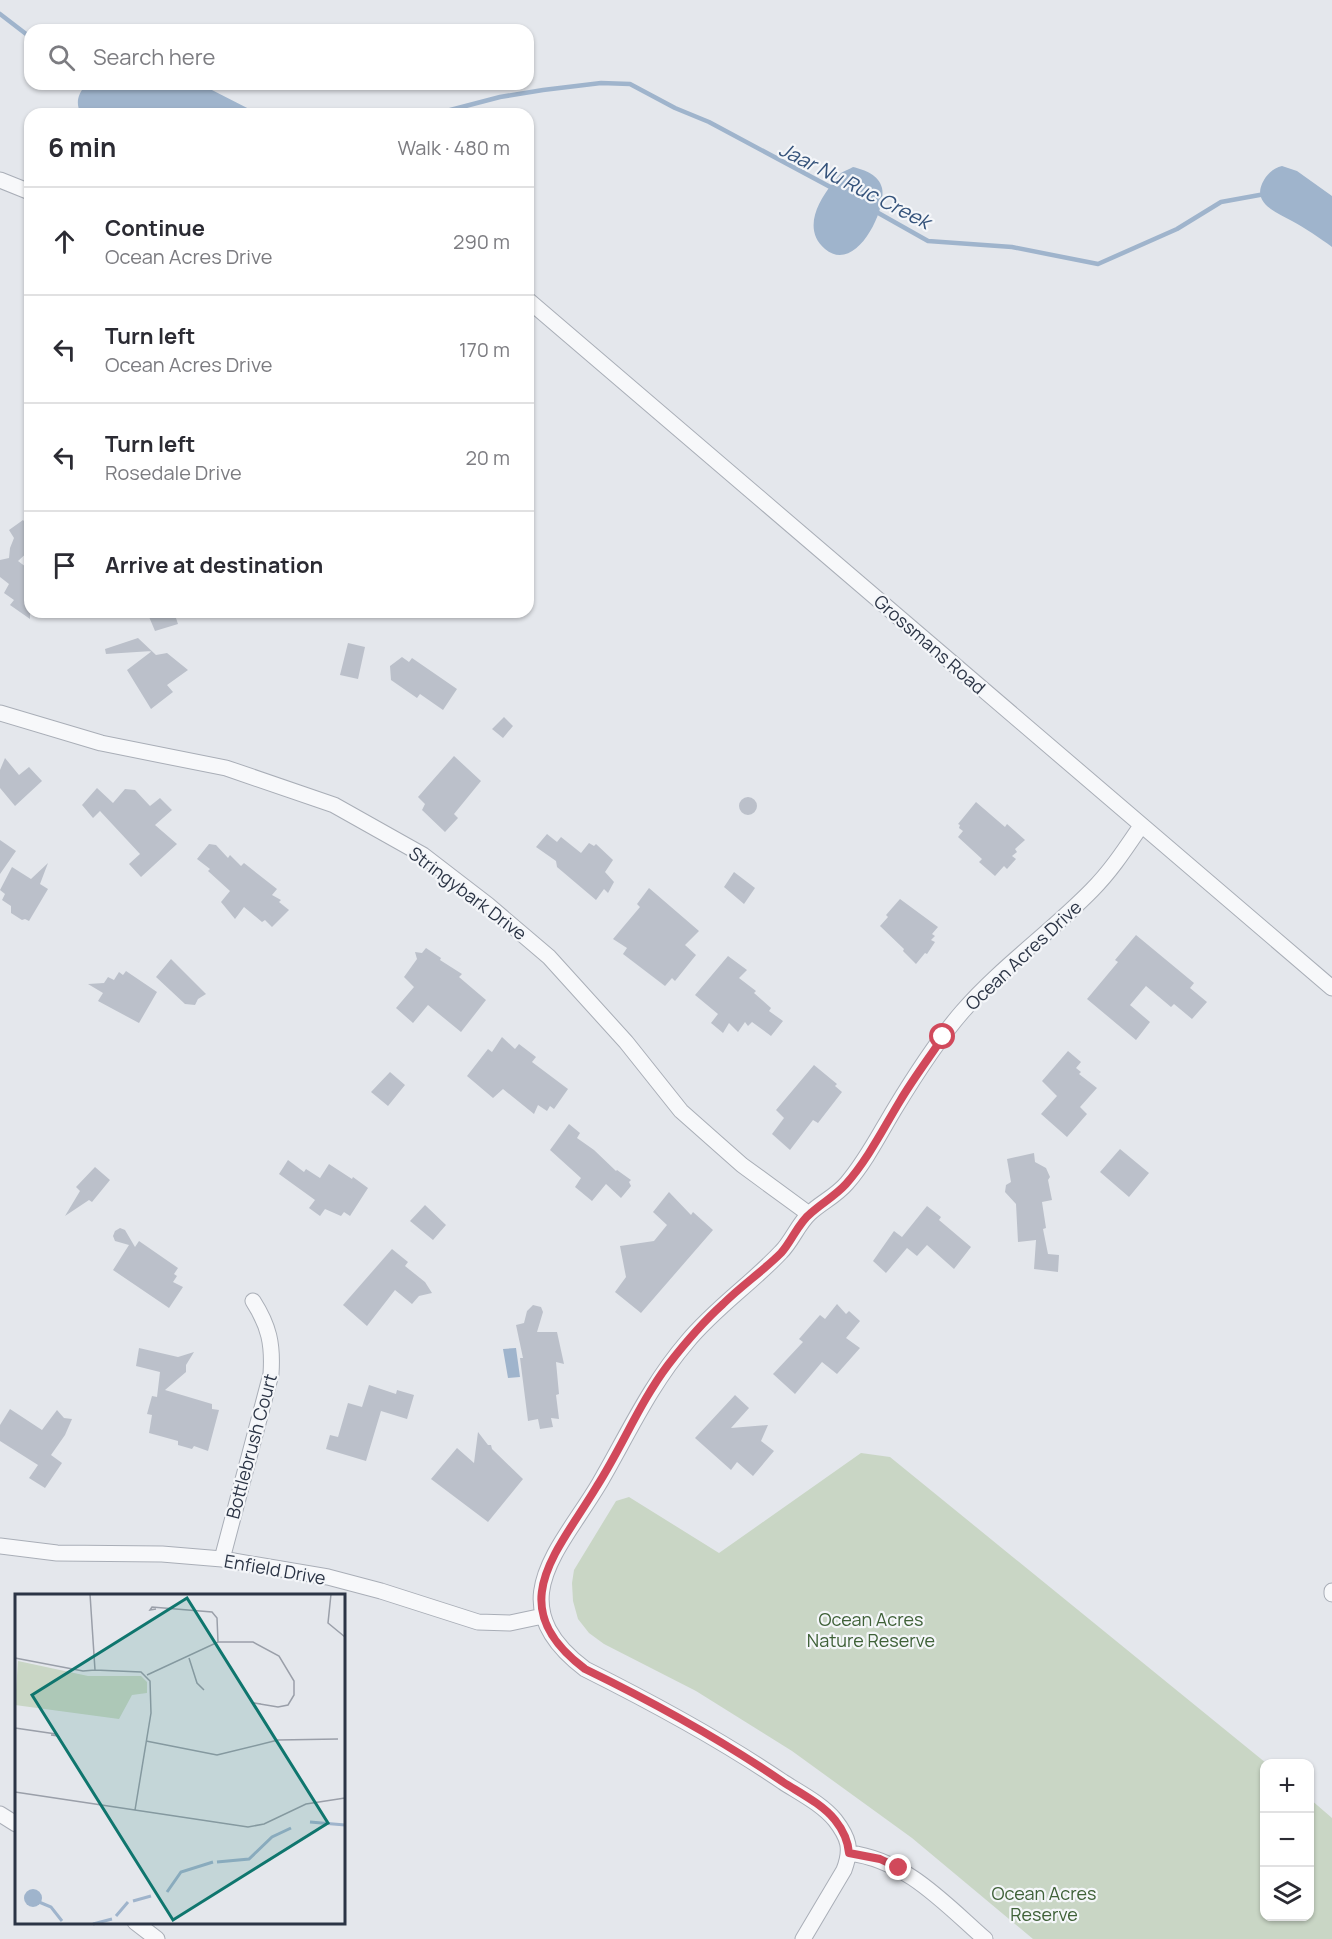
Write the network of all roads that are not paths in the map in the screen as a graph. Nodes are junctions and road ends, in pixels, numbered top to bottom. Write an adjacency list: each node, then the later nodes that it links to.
1 (0, 180): 2 (street)
2 (24, 190)
3 (534, 305): 5 (street, Grossmans Road)
4 (0, 713): 7 (street, Stringybark Drive)
5 (1141, 826): 6 (street, Grossmans Road); 7 (street, Ocean Acres Drive)
6 (1332, 988)
7 (809, 1214): 11 (street, Ocean Acres Drive)
8 (253, 1301): 10 (street, Bottlebrush Court)
9 (0, 1546): 10 (street, Enfield Drive)
10 (222, 1559): 11 (street, Enfield Drive)
11 (543, 1616): 14 (street, Ocean Acres Drive)
12 (0, 1814): 13 (street)
13 (15, 1823)
14 (849, 1853): 17 (street); 18 (street)
15 (136, 1924): 16 (street)
16 (157, 1939)
17 (802, 1939)
18 (985, 1939)

